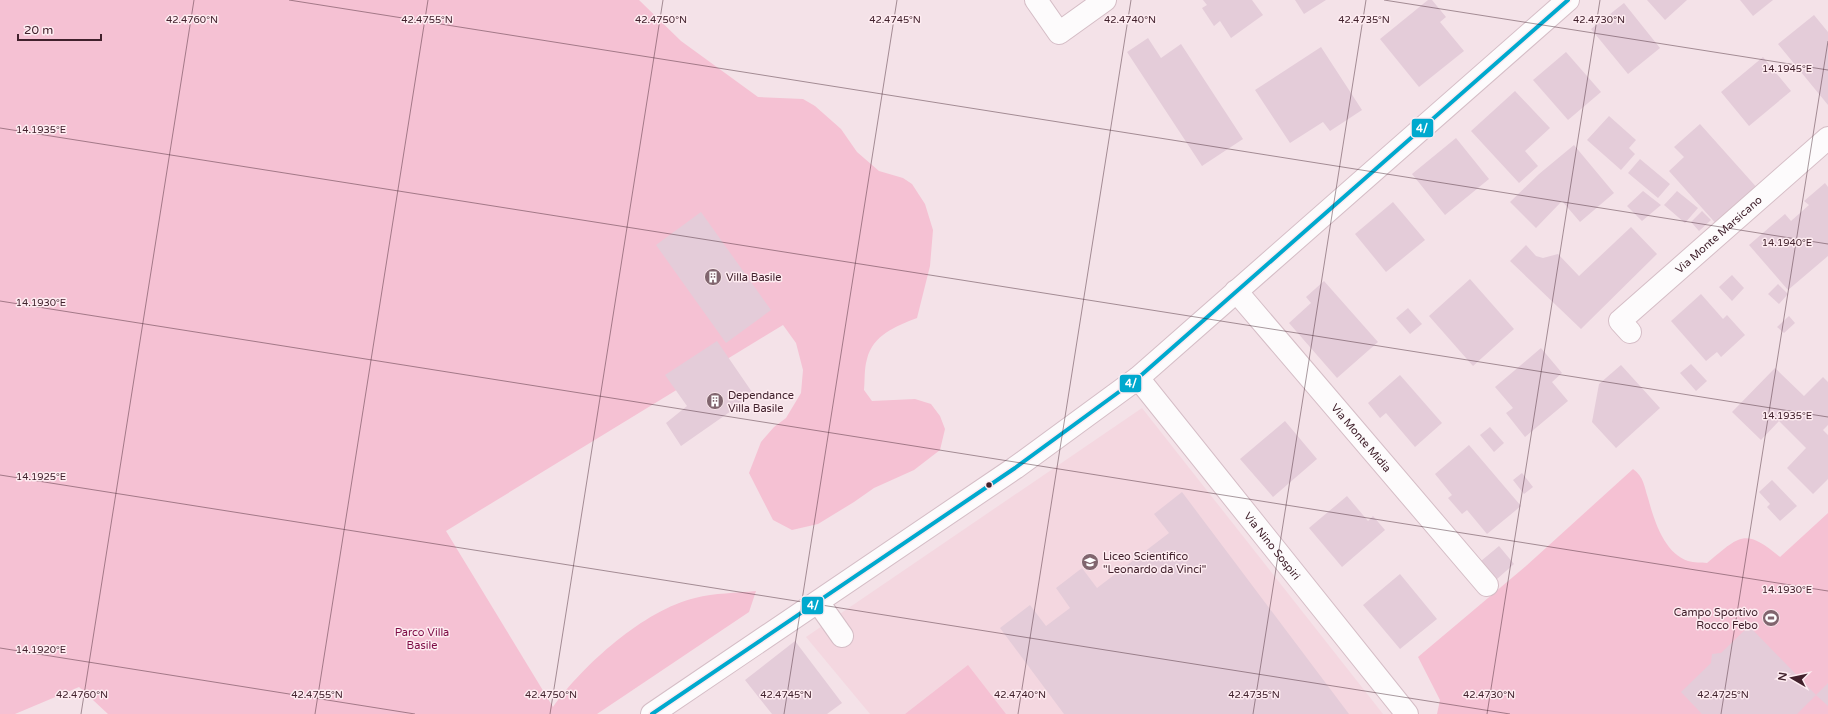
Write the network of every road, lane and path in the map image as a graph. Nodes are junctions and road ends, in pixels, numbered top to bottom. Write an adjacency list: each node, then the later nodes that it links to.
1 (1036, 0): 2 (street)
2 (1105, 0)
3 (1568, 0): 5 (street)
4 (1828, 138): 6 (street, Via Monte Marsicano)
5 (1236, 291): 7 (street); 8 (street, Via Monte Midia)
6 (1630, 332)
7 (1138, 378): 9 (street); 12 (street, Via Nino Sospiri)
8 (1487, 585)
9 (818, 602): 10 (street); 11 (street)
10 (842, 636)
11 (663, 711)
12 (1407, 714)

